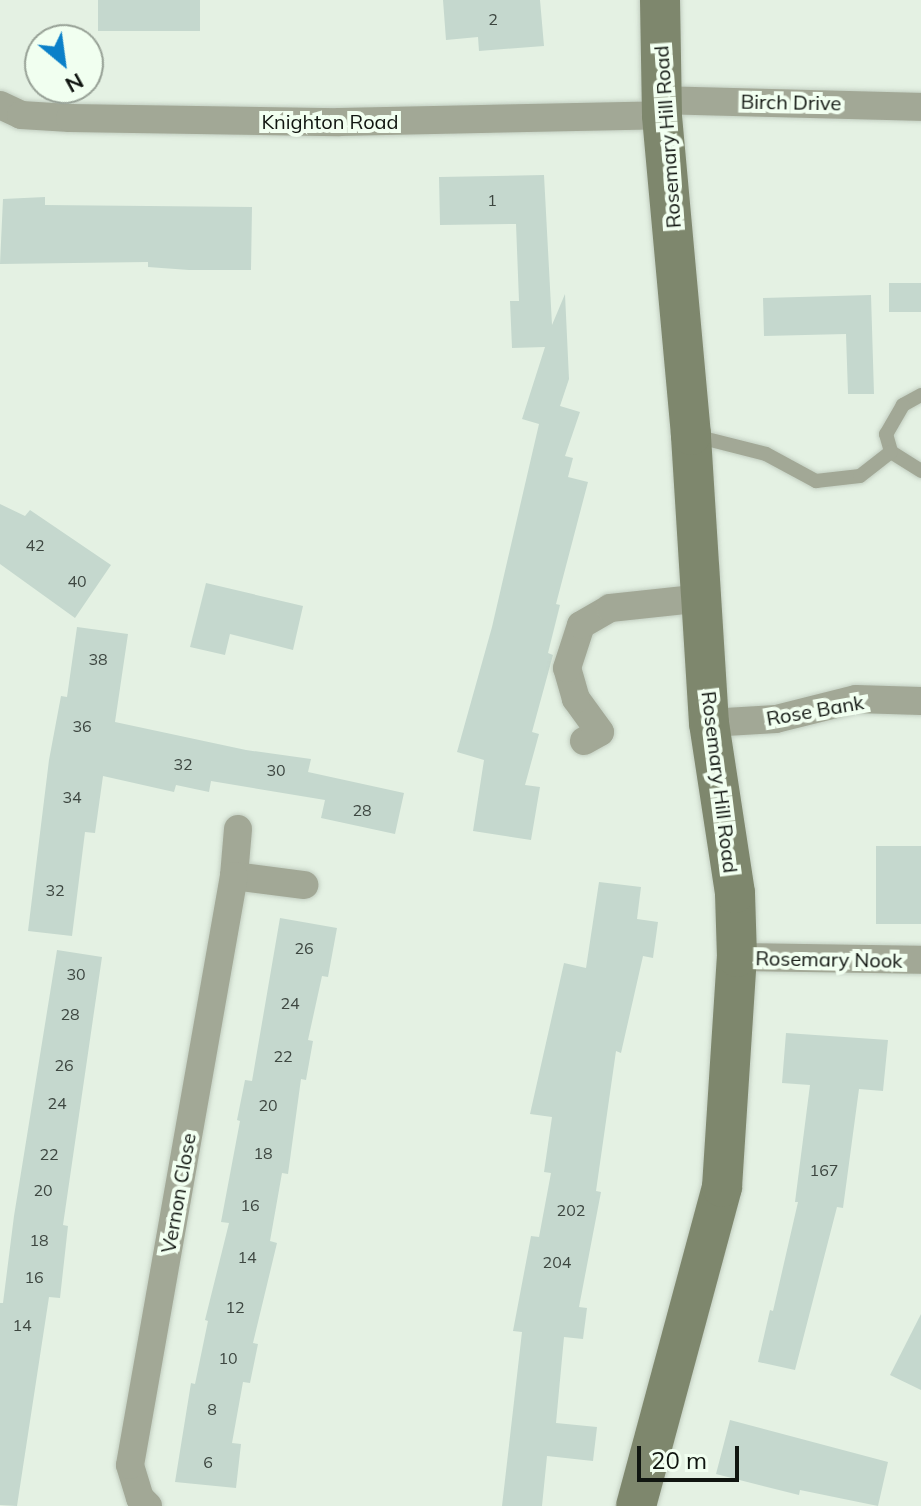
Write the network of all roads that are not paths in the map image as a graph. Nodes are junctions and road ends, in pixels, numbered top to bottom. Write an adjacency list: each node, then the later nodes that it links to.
1 (660, 0): 3 (main road, Rosemary Hill Road)
2 (0, 105): 3 (street, Knighton Road)
3 (662, 107): 4 (street, Birch Drive); 6 (main road, Rosemary Hill Road)
4 (921, 107)
5 (921, 395): 7 (lane)
6 (691, 435): 7 (lane); 9 (main road, Rosemary Hill Road)
7 (891, 452): 8 (lane)
8 (921, 471)
9 (703, 598): 11 (main road, Rosemary Hill Road); 12 (street)
10 (921, 701): 11 (street, Rose Bank)
11 (709, 723): 16 (main road, Rosemary Hill Road)
12 (584, 741)
13 (238, 829): 14 (street, Vernon Close)
14 (234, 876): 15 (street); 19 (street, Vernon Close)
15 (304, 885)
16 (737, 957): 17 (street, Rosemary Nook); 18 (main road, Rosemary Hill Road)
17 (921, 960)
18 (644, 1504)
19 (148, 1506)

